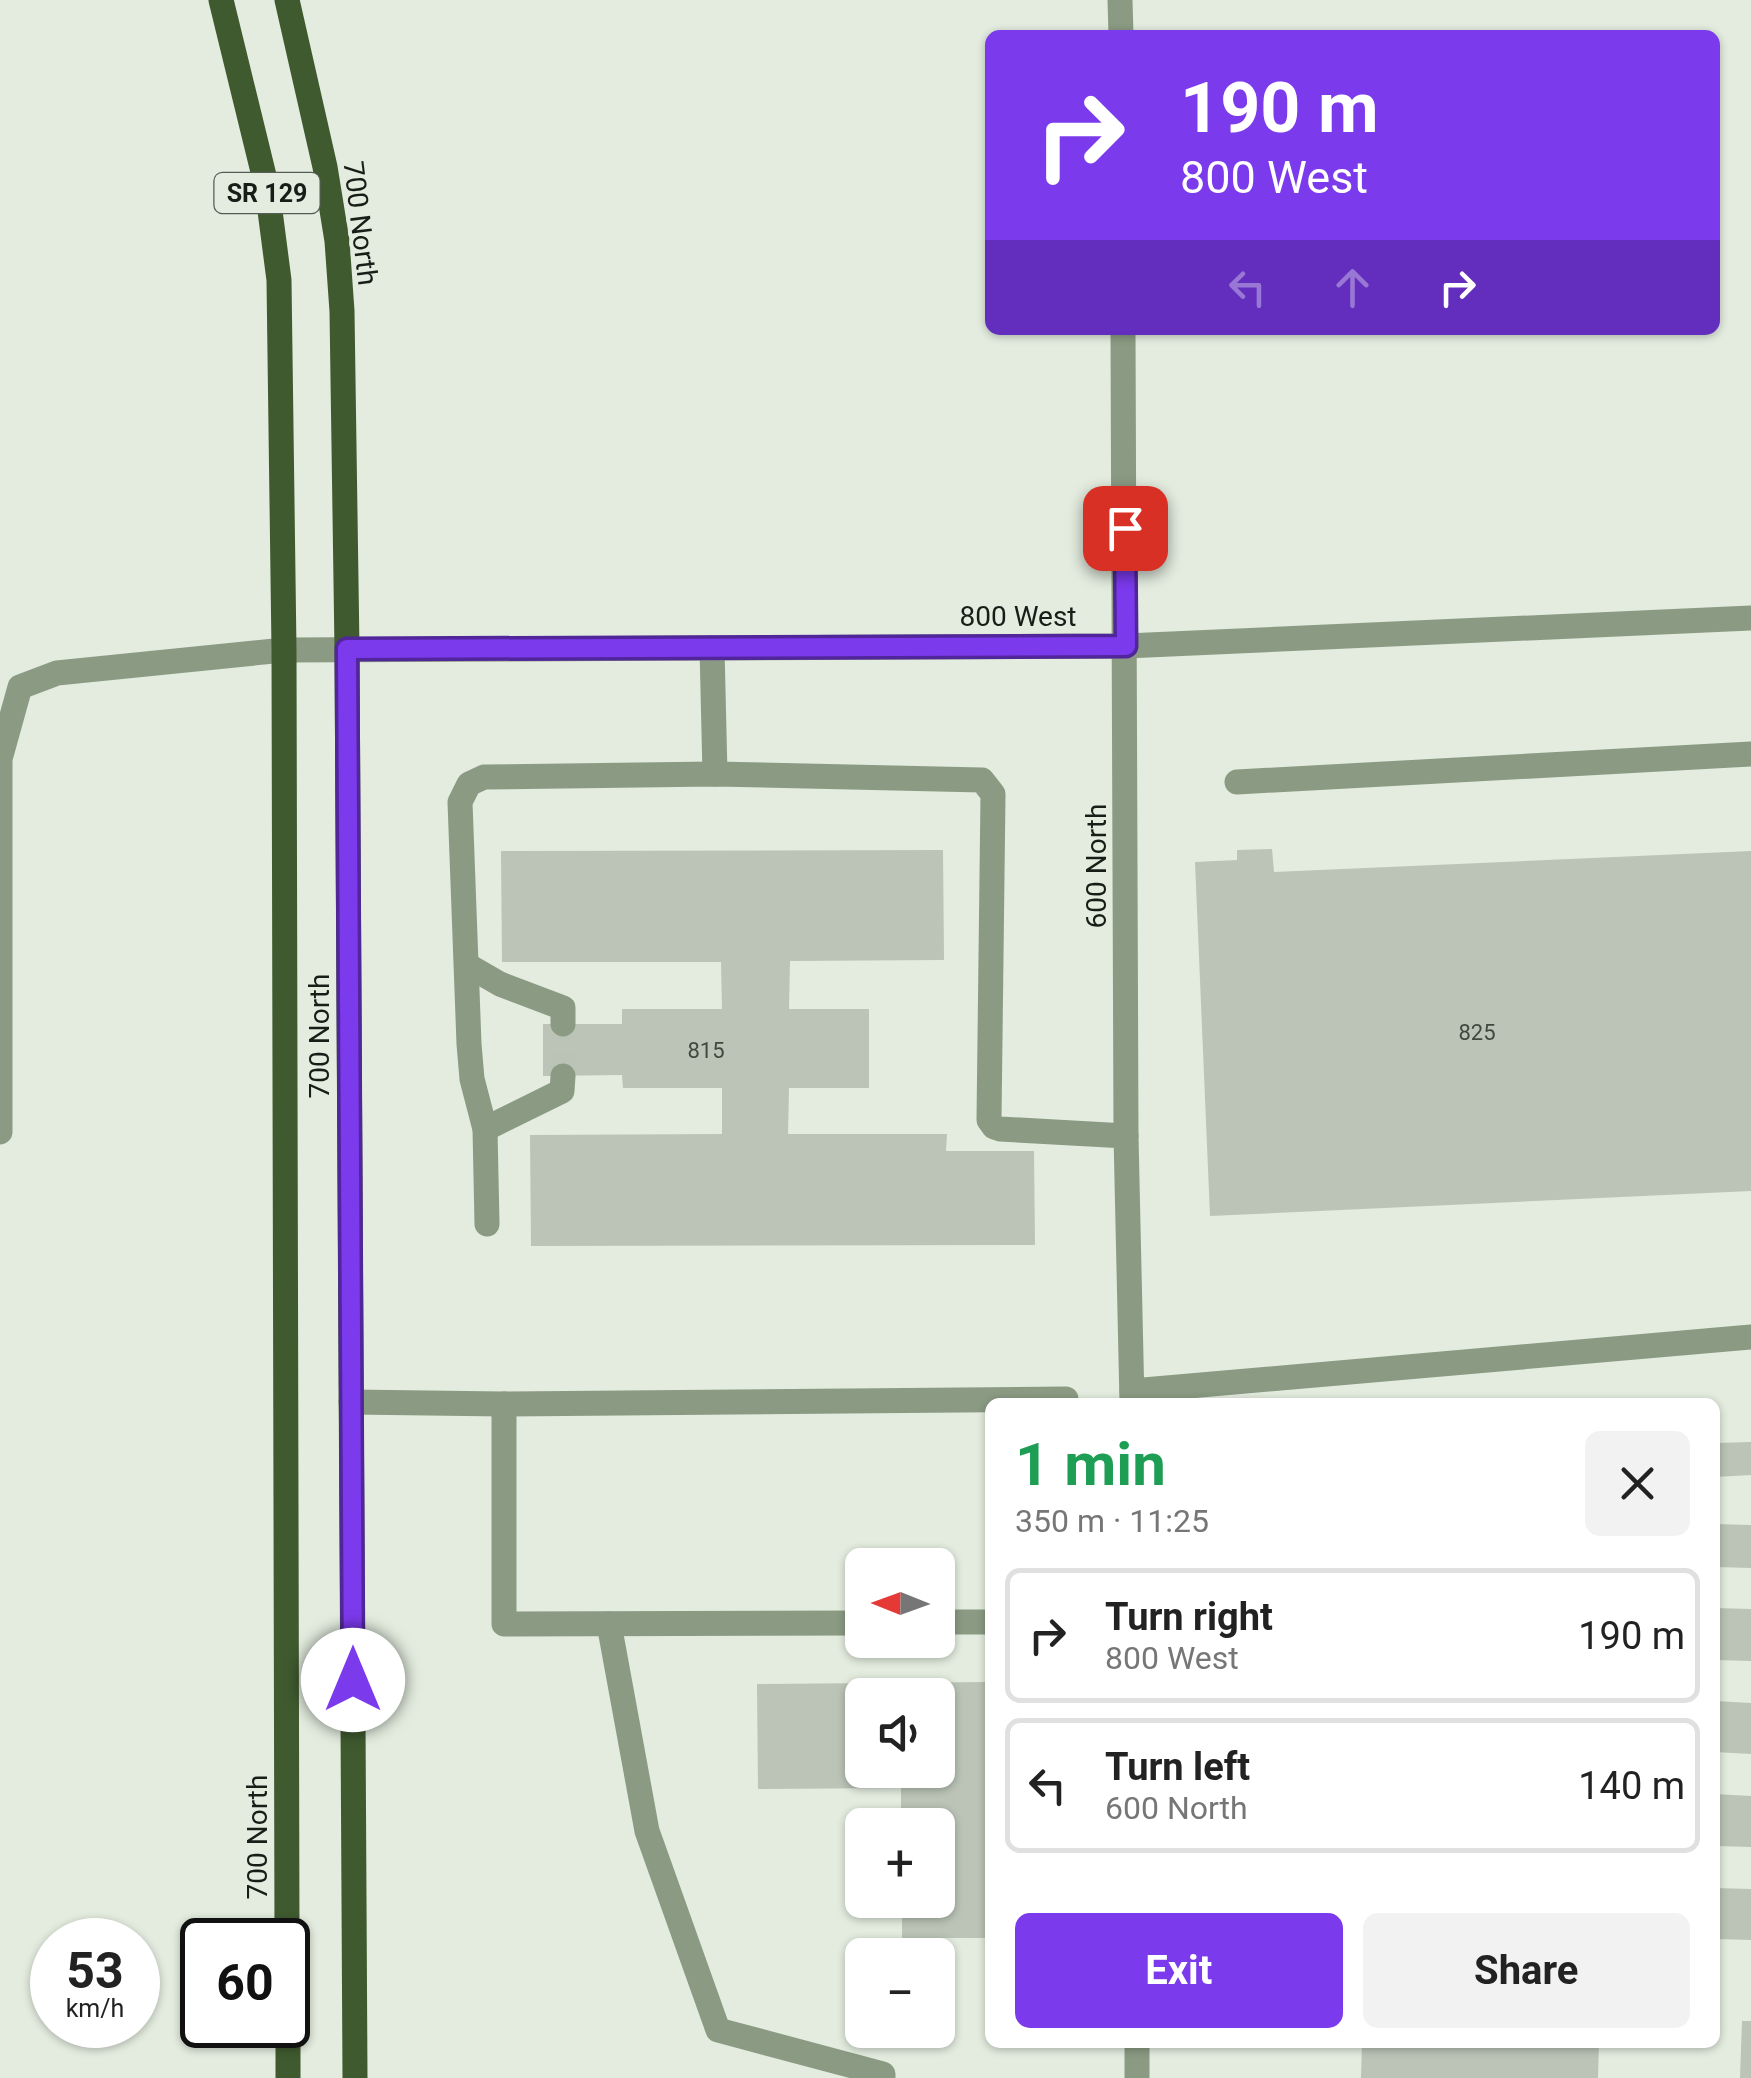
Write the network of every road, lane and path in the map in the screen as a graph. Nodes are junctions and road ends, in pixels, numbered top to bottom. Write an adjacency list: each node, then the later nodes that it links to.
1 (220, 0): 10 (main road, 700 North / SR 129)
2 (287, 0): 9 (main road, 700 North / SR 129)
3 (1120, 0): 4 (street)
4 (1120, 30)
5 (1123, 335): 7 (street, 600 North)
6 (1751, 618): 7 (street, 800 West)
7 (1126, 646): 8 (street, 800 West); 19 (street, 600 North)
8 (712, 648): 9 (street, 800 West); 12 (street)
9 (347, 649): 10 (street, 800 West); 24 (main road, 700 North / SR 129)
10 (284, 650): 18 (street, 800 West); 30 (main road, 700 North / SR 129)
11 (1751, 754): 13 (street)
12 (714, 774): 14 (street); 19 (street)
13 (1237, 782)
14 (467, 965): 15 (street); 17 (street)
15 (563, 1024)
16 (563, 1076): 17 (street)
17 (486, 1129): 20 (street)
18 (0, 1132)
19 (1126, 1136): 22 (street, 600 North)
20 (488, 1224)
21 (1751, 1337): 22 (street)
22 (1132, 1397)
23 (985, 1400): 25 (street)
24 (351, 1402): 25 (street); 34 (main road, 700 North / SR 129)
25 (504, 1404): 29 (street)
26 (845, 1622): 29 (street)
27 (955, 1622): 28 (street)
28 (985, 1622)
29 (608, 1624): 35 (street)
30 (287, 1918)
31 (288, 2048): 33 (main road)
32 (1137, 2048): 36 (street)
33 (288, 2078)
34 (354, 2078)
35 (883, 2078)
36 (1137, 2078)

